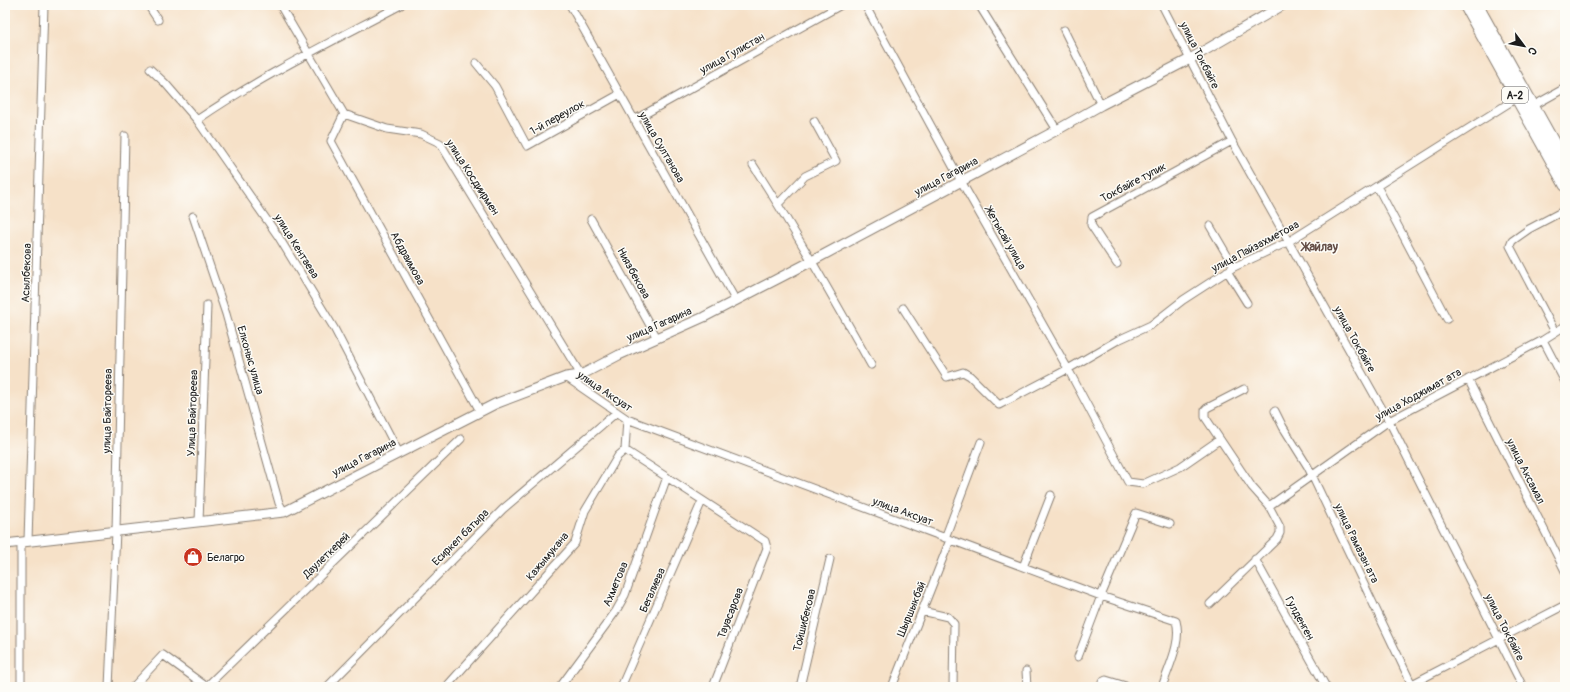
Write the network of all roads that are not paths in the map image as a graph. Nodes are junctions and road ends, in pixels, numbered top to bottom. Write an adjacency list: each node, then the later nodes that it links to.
1 (44, 5): 82 (street, Асылбекова)
2 (148, 5): 13 (street)
3 (280, 5): 15 (street)
4 (401, 5): 15 (street)
5 (570, 5): 20 (street, улица Султанова)
6 (841, 5): 26 (street, улица Гулистан)
7 (865, 5): 33 (street, Жетысай улица)
8 (979, 5): 28 (street)
9 (1162, 5): 16 (street, улица Токбайге)
10 (1282, 5): 16 (main road, улица Гагарина)
11 (1465, 5): 21 (highway, A-2)
12 (1478, 5): 23 (highway, A-2)
13 (158, 20)
14 (1064, 30): 22 (street)
15 (309, 54): 24 (street); 25 (street)
16 (1190, 59): 22 (main road, улица Гагарина); 30 (street, улица Токбайге)
17 (476, 63): 20 (street, 1-й переулок)
18 (150, 69): 25 (street, улица Кентаева)
19 (1565, 88): 23 (street)
20 (620, 94): 26 (street, улица Султанова)
21 (1517, 98): 34 (highway, A-2); 35 (street, улица Пайзахметова)
22 (1101, 105): 28 (main road, улица Гагарина)
23 (1533, 106): 31 (highway, A-2)
24 (344, 114): 57 (street, улица Косдиирмен); 62 (street, Абдраимова)
25 (197, 120): 71 (street, улица Кентаева)
26 (634, 120): 46 (street, улица Султанова)
27 (814, 121): 36 (street)
28 (1057, 130): 33 (main road, улица Гагарина)
29 (125, 136): 80 (street, улица Байтореева)
30 (1232, 141): 41 (street, улица Токбайге); 43 (street, Токбайге тупик)
31 (1565, 163)
32 (753, 165): 36 (street)
33 (961, 181): 42 (main road, улица Гагарина); 56 (street, Жетысай улица)
34 (1565, 185)
35 (1377, 186): 41 (street, улица Пайзахметова); 50 (street)
36 (778, 204): 42 (street)
37 (1565, 210): 52 (street)
38 (193, 216): 77 (street, Елконыс улица)
39 (591, 219): 53 (street, Ниязбекова)
40 (1210, 226): 44 (street)
41 (1288, 242): 44 (street, улица Пайзахметова); 66 (street, улица Токбайге)
42 (812, 261): 46 (main road, улица Гагарина); 55 (street)
43 (1117, 264)
44 (1234, 266): 45 (street, улица Пайзахметова)
45 (1227, 271): 47 (street); 56 (street, улица Пайзахметова)
46 (736, 300): 53 (main road, улица Гагарина)
47 (1247, 303)
48 (207, 305): 78 (street, Улица Байтореева)
49 (903, 308): 56 (street, улица Пайзахметова)
50 (1447, 319)
51 (1565, 326): 52 (street, улица Ходжимат ата)
52 (1555, 332): 54 (street, улица Ходжимат ата)
53 (657, 338): 57 (main road, улица Гагарина)
54 (1543, 340): 59 (street, улица Ходжимат ата); 60 (street)
55 (871, 365)
56 (1068, 368): 68 (street, Жетысай улица)
57 (581, 375): 58 (main road, улица Гагарина)
58 (566, 377): 62 (main road, улица Гагарина); 64 (street, улица Аксуат)
59 (1468, 380): 66 (street, улица Ходжимат ата); 87 (street, улица Аксамал)
60 (1565, 382)
61 (1244, 389): 68 (street)
62 (480, 411): 71 (main road, улица Гагарина)
63 (1276, 411): 72 (street, улица Рамазан ата)
64 (617, 412): 65 (street, улица Аксуат); 100 (street, Есиркеп батыра)
65 (627, 419): 70 (street); 81 (street, улица Аксуат)
66 (1389, 421): 72 (street, улица Ходжимат ата); 92 (street, улица Токбайге)
67 (461, 439): 99 (street, Даулеткерей)
68 (1219, 440): 76 (street)
69 (981, 442): 81 (street, Шыршыкбай)
70 (625, 450): 73 (street); 101 (street, Кажымукана)
71 (399, 453): 77 (main road, улица Гагарина)
72 (1312, 476): 76 (street, улица Ходжимат ата); 95 (street, улица Рамазан ата)
73 (667, 477): 75 (street); 102 (street, Ахметова)
74 (1051, 495): 86 (street)
75 (702, 501): 103 (street, Бегалиева); 104 (street, Тауасарова)
76 (1269, 506): 85 (street)
77 (284, 512): 78 (main road, улица Гагарина)
78 (199, 522): 80 (main road, улица Гагарина)
79 (1170, 524): 88 (street)
80 (116, 531): 82 (main road, улица Гагарина); 97 (street, улица Байтореева)
81 (947, 539): 86 (street, улица Аксуат); 91 (street, Шыршыкбай)
82 (25, 542): 83 (main road, улица Гагарина); 96 (street, Асылбекова)
83 (5, 544)
84 (830, 559): 105 (street, Тойшибекова)
85 (1255, 559): 89 (street); 112 (street, Гулденген)
86 (1023, 567): 88 (street, улица Аксуат)
87 (1565, 572)
88 (1101, 596): 93 (street); 111 (street, улица Аксуат)
89 (1210, 604)
90 (1565, 605): 92 (street)
91 (922, 611): 106 (street, Шыршыкбай); 107 (street)
92 (1498, 639): 95 (street); 113 (street, улица Токбайге)
93 (1078, 657)
94 (1026, 671): 108 (street)
95 (1413, 686)
96 (21, 687)
97 (109, 687)
98 (133, 687): 99 (street)
99 (207, 687)
100 (326, 687)
101 (446, 687)
102 (560, 687)
103 (621, 687)
104 (713, 687)
105 (800, 687)
106 (892, 687)
107 (953, 687)
108 (1027, 687)
109 (1102, 687): 110 (street)
110 (1129, 687)
111 (1162, 687)
112 (1326, 687)
113 (1523, 687)

